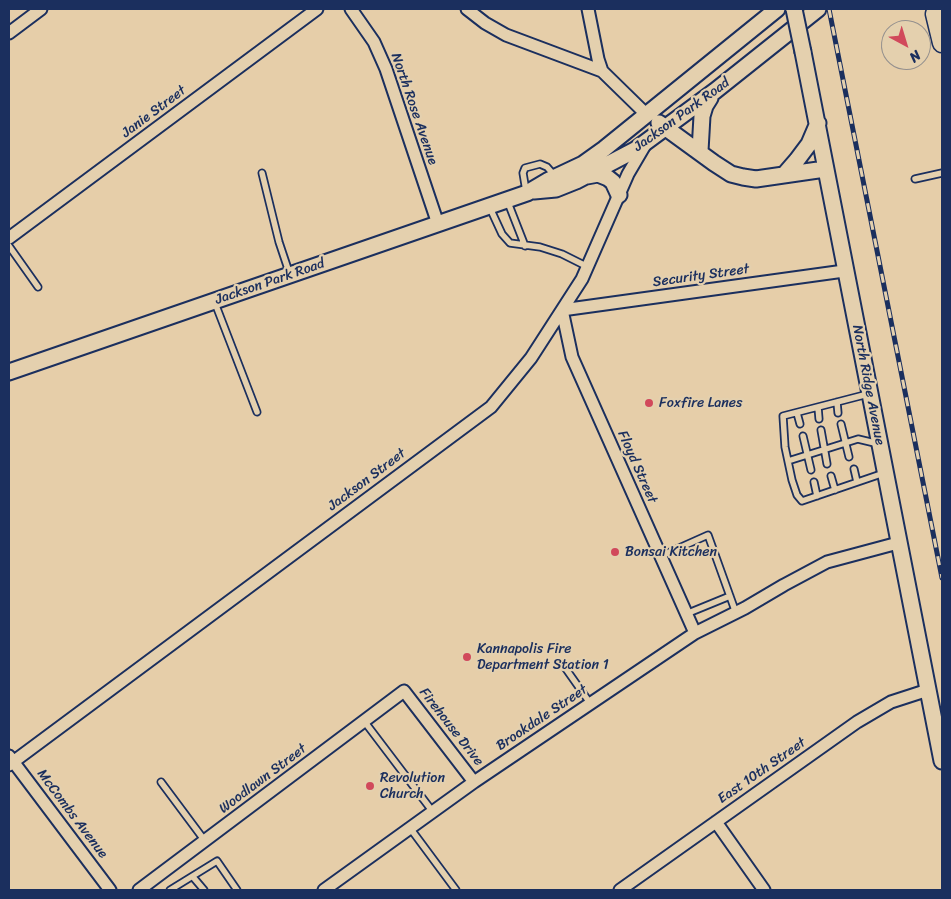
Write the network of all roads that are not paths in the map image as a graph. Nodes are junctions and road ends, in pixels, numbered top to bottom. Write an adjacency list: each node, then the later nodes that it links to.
1 (41, 9): 10 (street)
2 (317, 9): 31 (street, Janie Street)
3 (352, 9): 30 (street, North Rose Avenue)
4 (468, 9): 12 (street)
5 (588, 9): 12 (street)
6 (777, 9): 14 (main road, Jackson Park Road)
7 (794, 9): 15 (main road, North Ridge Avenue, bridge)
8 (818, 9): 13 (main road, Jackson Park Road)
9 (934, 10): 11 (main road)
10 (9, 33)
11 (942, 43)
12 (602, 71): 14 (street)
13 (718, 90): 16 (main road, Jackson Park Road); 18 (main road)
14 (647, 115): 16 (main road); 23 (main road, Jackson Park Road)
15 (818, 123): 19 (main road, North Ridge Avenue); 22 (main road)
16 (666, 128): 17 (main road, Jackson Park Road); 18 (main road)
17 (651, 138): 24 (main road, Jackson Park Road); 27 (street, Jackson Street)
18 (700, 151): 22 (main road)
19 (825, 169): 22 (main road); 35 (main road, North Ridge Avenue)
20 (262, 173): 36 (lane)
21 (942, 173): 25 (lane)
22 (784, 175)
23 (555, 177): 26 (main road, Jackson Park Road); 26 (lane)
24 (585, 177): 26 (main road, Jackson Park Road); 27 (main road)
25 (915, 179)
26 (529, 192): 28 (main road, Jackson Park Road)
27 (619, 195): 34 (street, Jackson Street)
28 (507, 200): 29 (main road, Jackson Park Road); 33 (lane)
29 (489, 206): 30 (main road, Jackson Park Road); 33 (lane)
30 (438, 224): 36 (main road, Jackson Park Road)
31 (9, 238)
32 (9, 246): 37 (lane)
33 (525, 246): 34 (lane)
34 (588, 267): 39 (street, Jackson Street)
35 (844, 271): 39 (street, Security Street); 41 (main road, North Ridge Avenue)
36 (290, 275): 38 (main road, Jackson Park Road)
37 (38, 287)
38 (214, 301): 40 (main road, Jackson Park Road); 44 (lane)
39 (562, 310): 68 (street, Floyd Street); 78 (street, Jackson Street)
40 (9, 372)
41 (870, 394): 42 (lane); 53 (main road, North Ridge Avenue)
42 (837, 402): 43 (lane); 46 (lane)
43 (818, 407): 45 (lane); 47 (lane)
44 (257, 412)
45 (797, 412): 48 (lane); 57 (lane)
46 (838, 413)
47 (819, 419)
48 (800, 424)
49 (841, 424): 52 (lane)
50 (821, 430): 54 (lane)
51 (803, 436): 55 (lane)
52 (845, 442): 53 (lane); 54 (lane); 56 (lane)
53 (880, 444): 61 (main road, North Ridge Avenue)
54 (824, 449): 55 (lane); 58 (lane)
55 (807, 454): 57 (lane); 60 (lane)
56 (849, 457)
57 (788, 461): 66 (lane)
58 (828, 464)
59 (854, 469): 64 (lane)
60 (810, 470)
61 (885, 472): 64 (lane); 67 (main road, North Ridge Avenue)
62 (831, 476): 65 (lane)
63 (814, 482): 66 (lane)
64 (857, 482): 65 (lane)
65 (835, 490): 66 (lane)
66 (817, 496)
67 (898, 543): 70 (street, Brookdale Street); 74 (main road, North Ridge Avenue)
68 (661, 556): 69 (lane); 71 (street, Floyd Street)
69 (730, 596): 70 (lane); 71 (lane)
70 (736, 612): 72 (street, Brookdale Street)
71 (686, 614): 72 (street, Floyd Street)
72 (695, 633): 76 (street, Brookdale Street)
73 (566, 669): 76 (lane)
74 (928, 690): 79 (main road, North Ridge Avenue); 83 (street, East 10th Street)
75 (404, 691): 77 (street, Woodlawn Street); 81 (street, Firehouse Drive)
76 (590, 703): 81 (street, Brookdale Street)
77 (364, 721): 82 (lane); 85 (street, Woodlawn Street)
78 (10, 761): 87 (street, McCombs Avenue)
79 (942, 761)
80 (161, 782): 85 (lane)
81 (474, 782): 82 (street, Brookdale Street)
82 (432, 812): 84 (street, Brookdale Street)
83 (716, 822): 94 (street, East 10th Street); 95 (street)
84 (410, 828): 92 (street, Brookdale Street); 93 (lane)
85 (205, 841): 88 (street, Woodlawn Street)
86 (193, 877): 89 (lane); 90 (lane); 91 (lane)
87 (110, 890)
88 (139, 890)
89 (170, 890)
90 (204, 890)
91 (237, 890)
92 (324, 890)
93 (456, 890)
94 (620, 890)
95 (764, 890)

